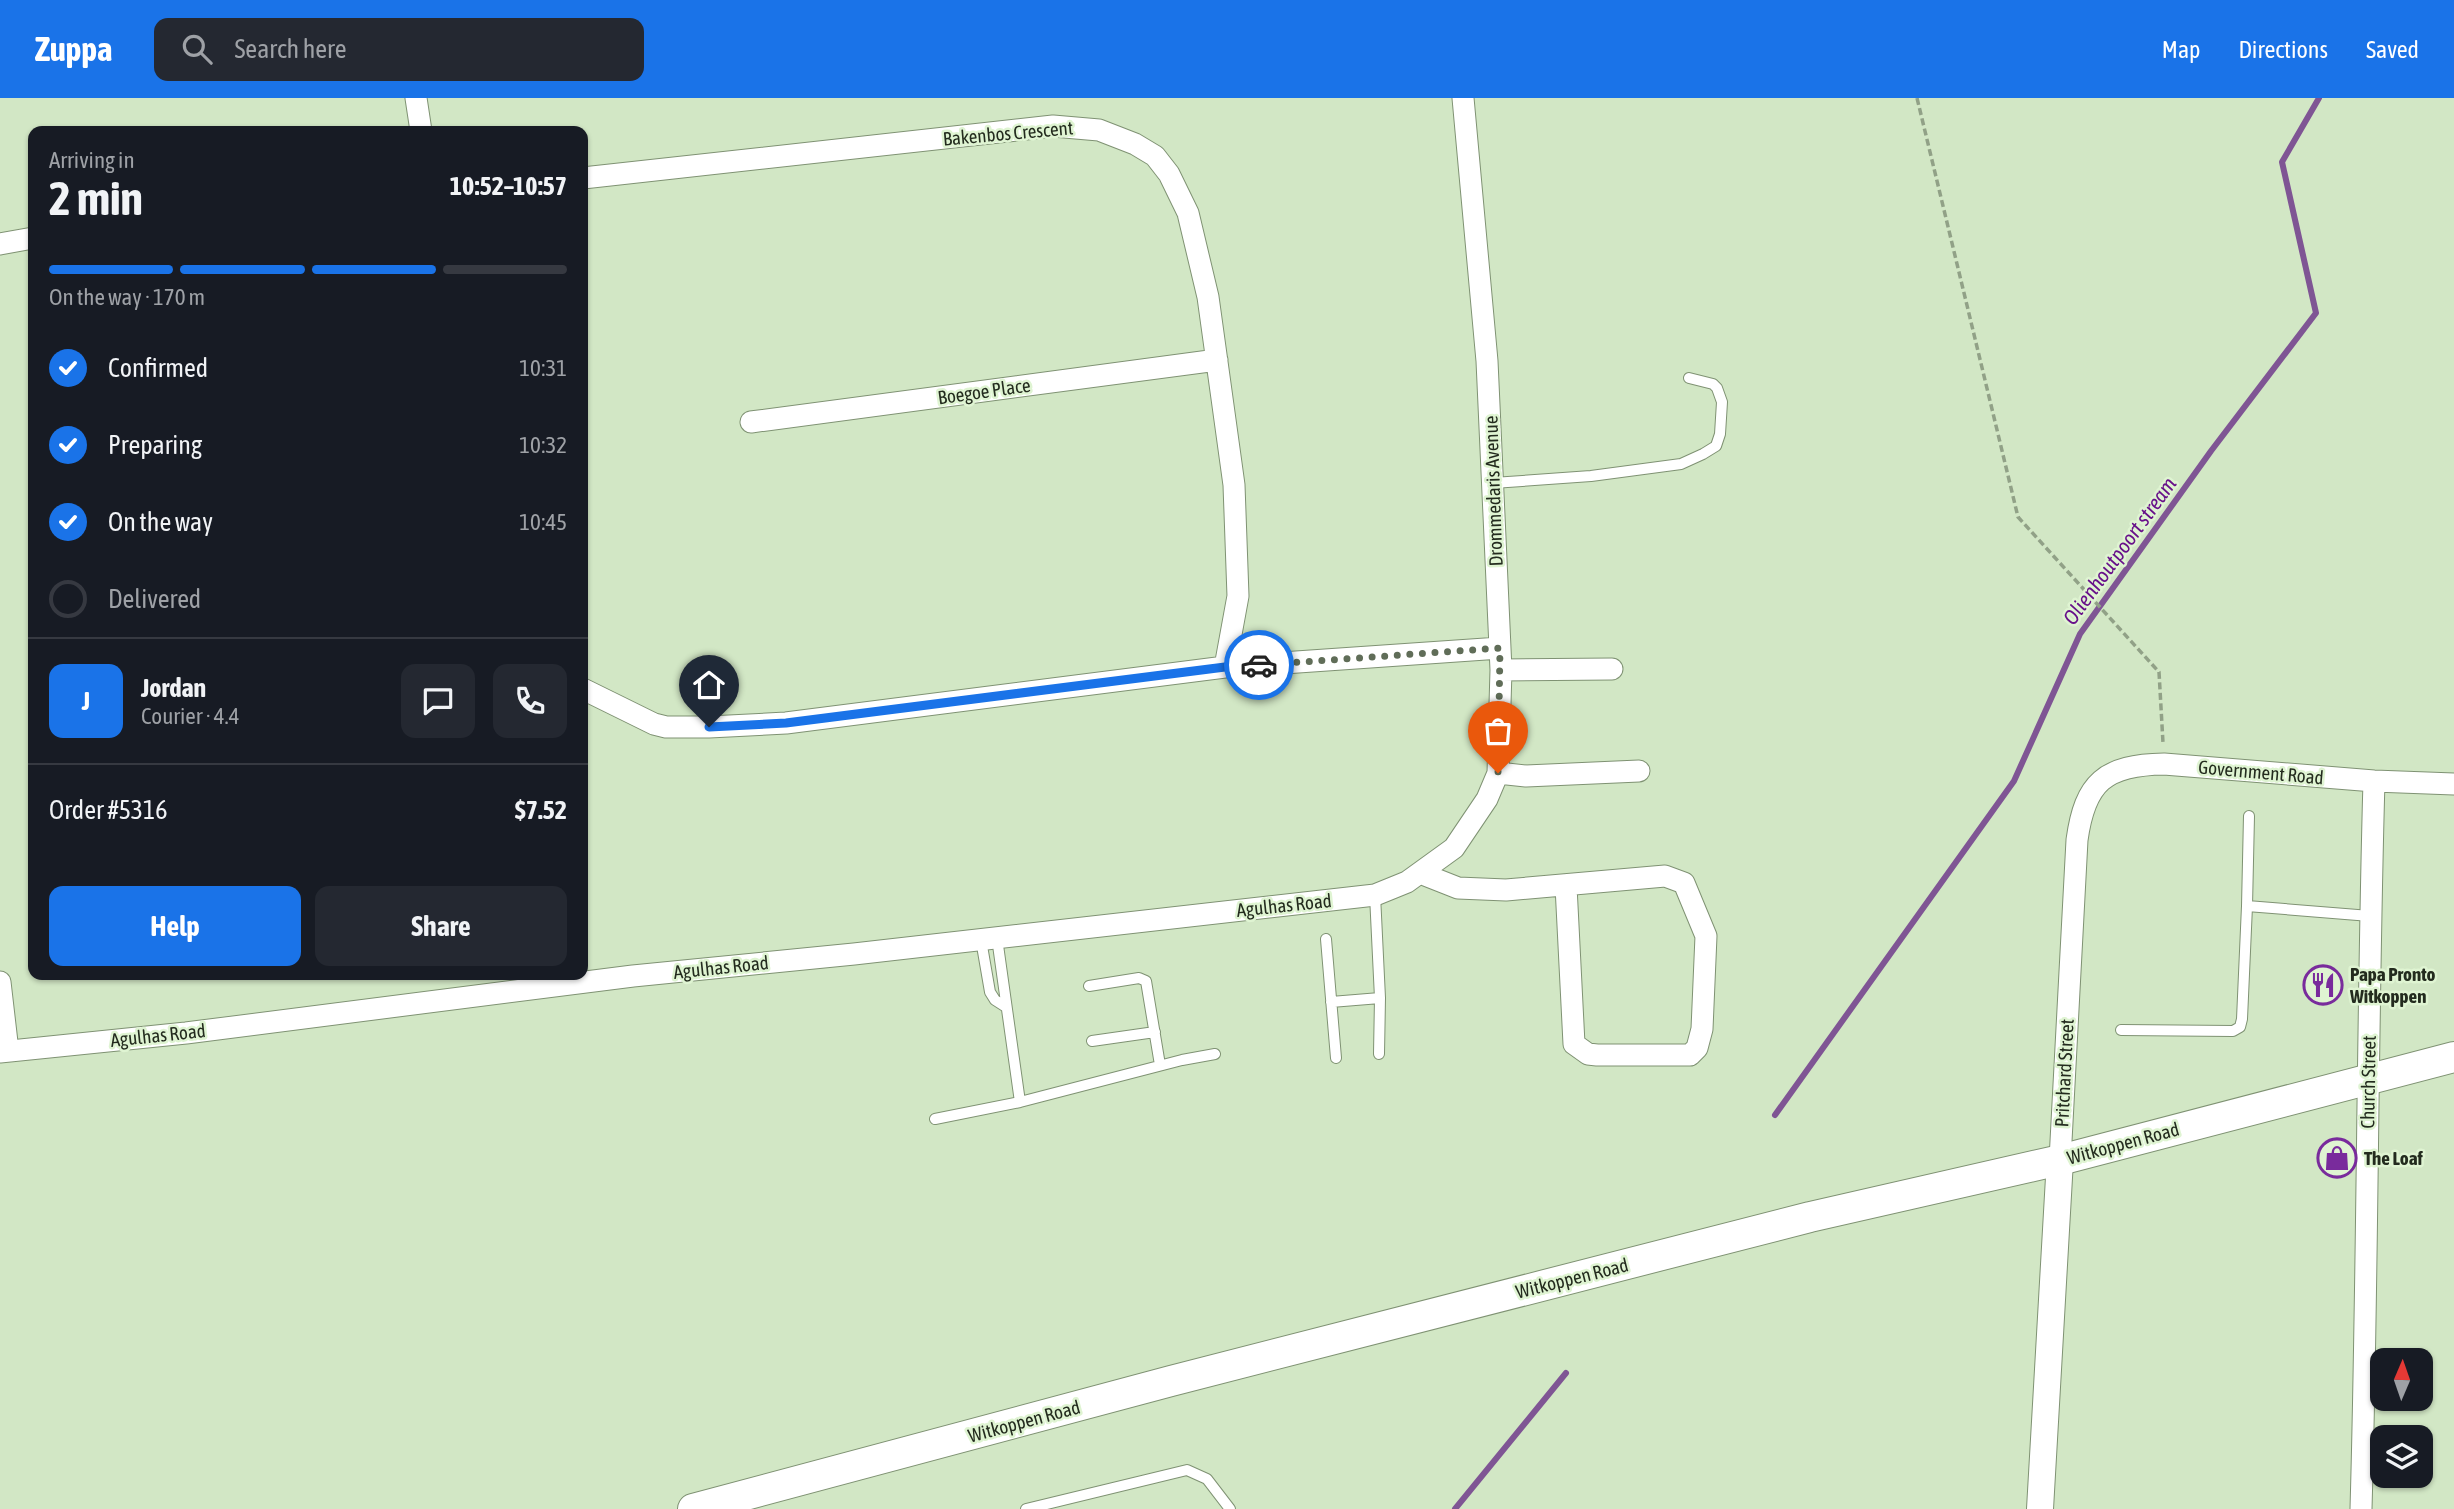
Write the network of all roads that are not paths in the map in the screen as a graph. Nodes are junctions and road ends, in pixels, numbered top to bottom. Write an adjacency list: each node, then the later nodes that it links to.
1 (416, 98): 3 (street)
2 (1462, 98): 10 (street, Drommedaris Avenue)
3 (420, 126)
4 (588, 177): 7 (street, Bakenbos Crescent)
5 (28, 239): 6 (street)
6 (0, 243)
7 (1217, 360): 9 (street, Boegoe Place); 12 (street, Bakenbos Crescent)
8 (1689, 378): 10 (lane)
9 (751, 422)
10 (1493, 483): 11 (street, Drommedaris Avenue)
11 (1500, 648): 12 (street); 14 (street, Drommedaris Avenue)
12 (1225, 667): 15 (street)
13 (1612, 669): 14 (street)
14 (1501, 670): 17 (street, Drommedaris Avenue)
15 (588, 691)
16 (1639, 771): 17 (street)
17 (1498, 773): 22 (street, Drommedaris Avenue)
18 (2374, 781): 19 (street, Government Road); 20 (street, Government Road); 26 (street, Church Street)
19 (2454, 784)
20 (2084, 805): 45 (street, Pritchard Street)
21 (2249, 816): 25 (lane)
22 (1427, 869): 23 (street); 24 (street, Agulhas Road)
23 (1566, 886): 23 (street)
24 (1374, 895): 27 (street, Agulhas Road); 31 (lane)
25 (2246, 906): 26 (lane); 33 (lane)
26 (2370, 916): 42 (street, Church Street)
27 (989, 939): 36 (street, Agulhas Road); 43 (lane)
28 (1326, 939): 32 (lane)
29 (0, 982): 36 (street)
30 (1089, 986): 34 (lane)
31 (1380, 998): 32 (lane); 38 (lane)
32 (1331, 1002): 40 (lane)
33 (2121, 1030)
34 (1155, 1031): 35 (lane); 41 (lane)
35 (1092, 1041)
36 (4, 1052)
37 (1215, 1054): 41 (lane)
38 (1379, 1054)
39 (2454, 1057): 42 (main road, Witkoppen Road)
40 (1336, 1058)
41 (1160, 1065): 43 (lane)
42 (2367, 1081): 45 (main road, Witkoppen Road); 51 (street, Church Street)
43 (1020, 1102): 44 (lane)
44 (935, 1119)
45 (2060, 1160): 46 (main road, Witkoppen Road); 50 (street, Pritchard Street)
46 (727, 1505): 47 (main road, Witkoppen Road)
47 (693, 1509)
48 (1026, 1509): 49 (lane)
49 (1230, 1509)
50 (2040, 1509)
51 (2361, 1509)

